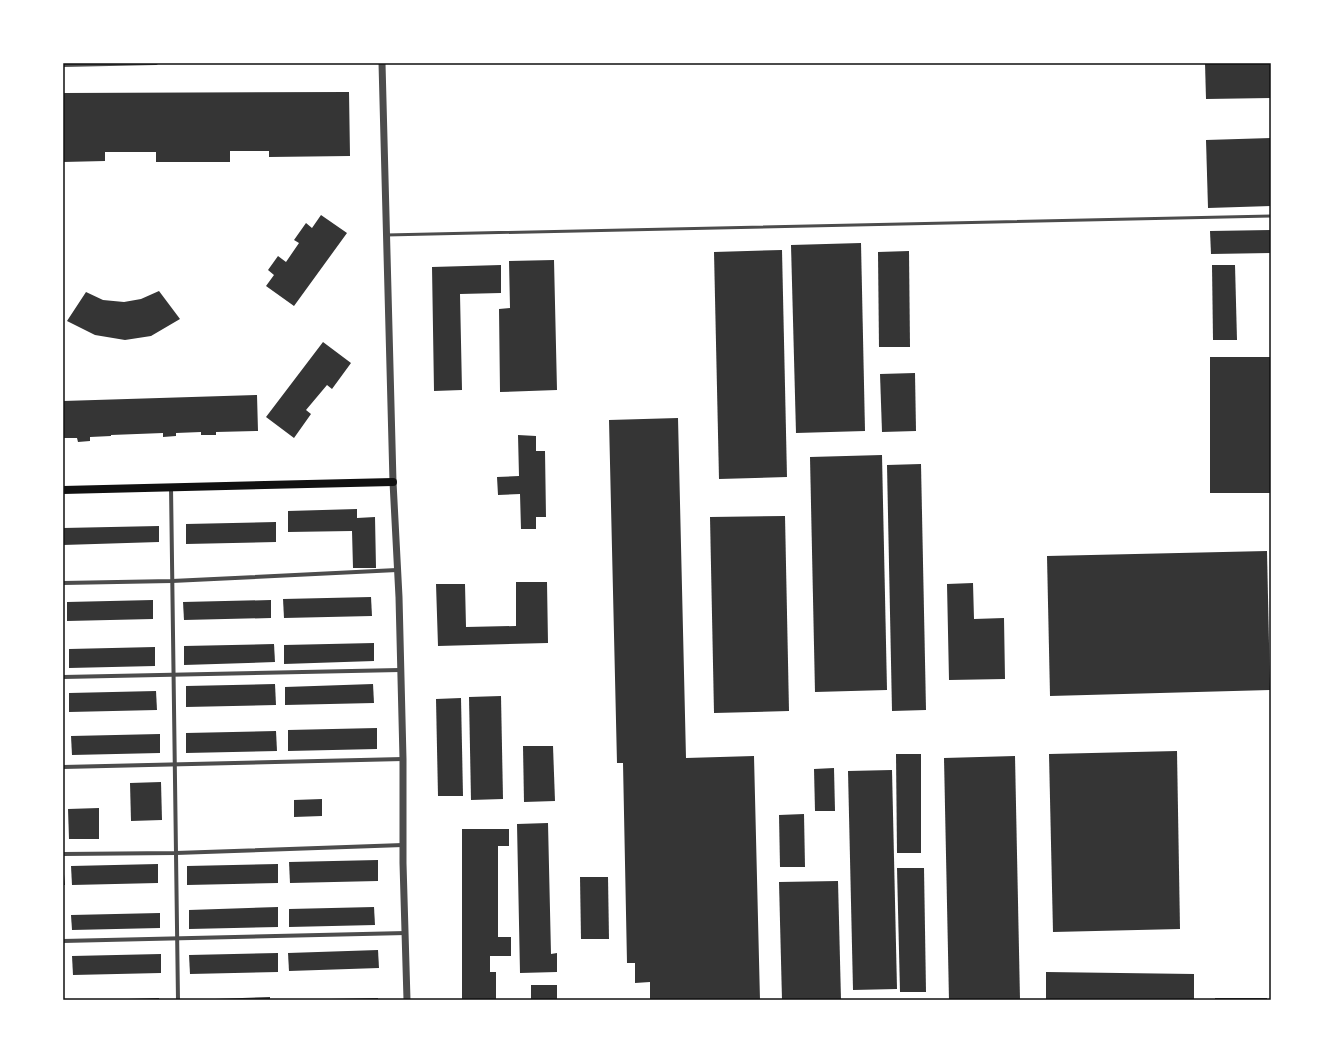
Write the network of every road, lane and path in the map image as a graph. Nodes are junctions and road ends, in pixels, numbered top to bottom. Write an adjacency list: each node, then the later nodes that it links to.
1 (156, 63): 3 (street)
2 (382, 63): 5 (street)
3 (63, 66)
4 (1271, 216): 5 (lane)
5 (386, 235): 6 (street)
6 (393, 482): 7 (main road); 9 (street)
7 (171, 488): 8 (main road); 10 (street)
8 (63, 490)
9 (397, 570): 10 (street); 12 (street)
10 (172, 581): 11 (street); 13 (street)
11 (63, 583)
12 (400, 670): 13 (street); 15 (street)
13 (173, 675): 14 (street); 16 (street)
14 (63, 678)
15 (402, 759): 16 (street); 18 (street)
16 (174, 764): 17 (street); 19 (street)
17 (63, 767)
18 (403, 845): 19 (street); 21 (street)
19 (176, 853): 20 (street); 22 (street)
20 (63, 854)
21 (406, 933): 22 (street); 25 (street)
22 (177, 938): 23 (street); 24 (street)
23 (63, 941)
24 (178, 1000)
25 (407, 1000)

